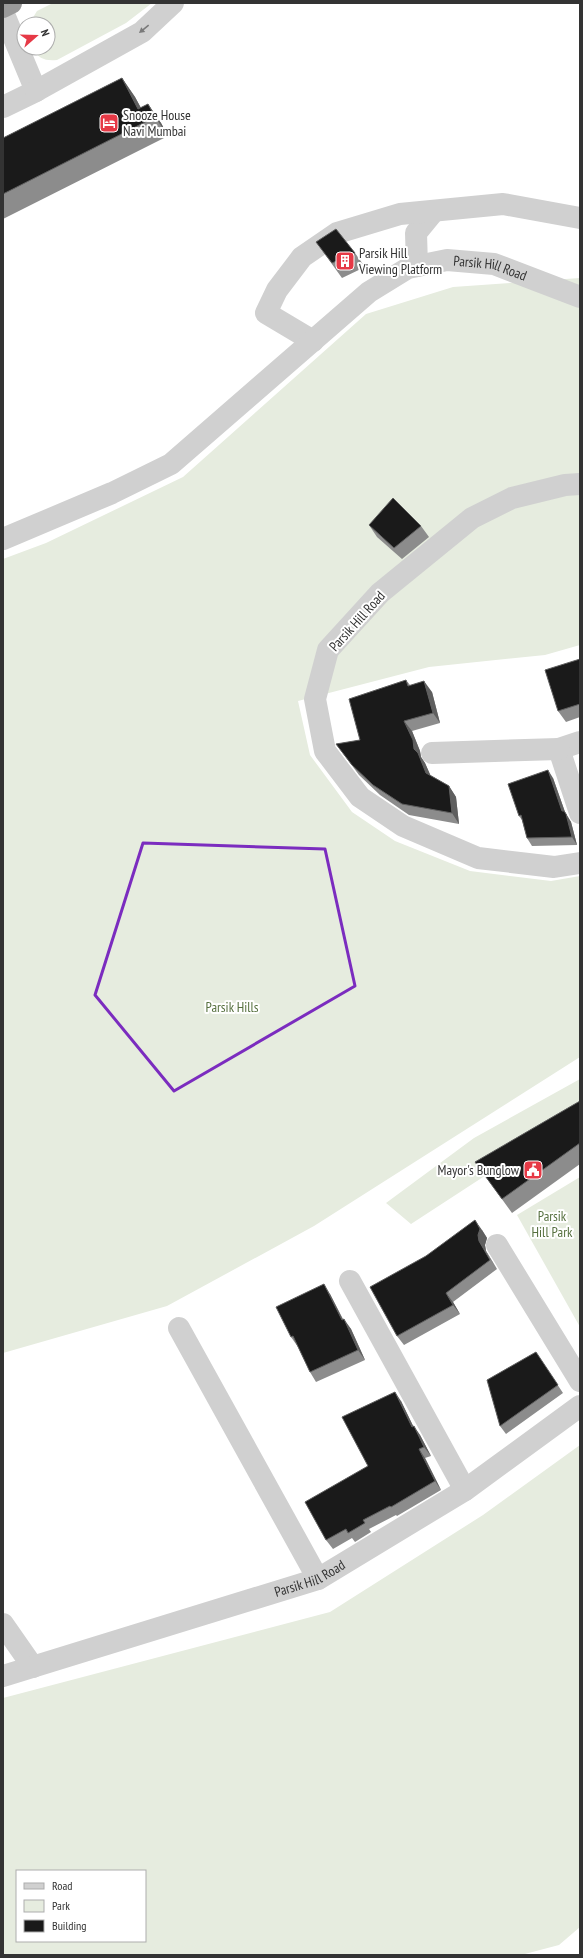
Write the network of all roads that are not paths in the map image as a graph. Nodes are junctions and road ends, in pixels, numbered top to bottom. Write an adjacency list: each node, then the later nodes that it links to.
1 (11, 3): 3 (highway)
2 (173, 3): 5 (street, one-way to 5)
3 (3, 7)
4 (3, 12): 5 (street)
5 (36, 91): 6 (street)
6 (4, 102)
7 (434, 211): 8 (street); 9 (street); 11 (street)
8 (580, 218)
9 (417, 266): 10 (street, Parsik Hill Road); 11 (street, Parsik Hill Road)
10 (580, 297)
11 (313, 341): 13 (street, Parsik Hill Road)
12 (580, 484): 18 (street, Parsik Hill Road)
13 (3, 539)
14 (580, 742): 15 (street)
15 (559, 749): 16 (street); 17 (street)
16 (432, 753)
17 (580, 813)
18 (580, 862)
19 (497, 1245): 22 (street)
20 (350, 1281): 24 (street)
21 (179, 1328): 25 (street)
22 (580, 1381)
23 (580, 1406): 24 (street, Parsik Hill Road)
24 (465, 1490): 25 (street, Parsik Hill Road)
25 (318, 1579): 27 (street, Parsik Hill Road)
26 (3, 1624): 27 (street)
27 (33, 1667): 28 (street, Parsik Hill Road)
28 (3, 1676)

